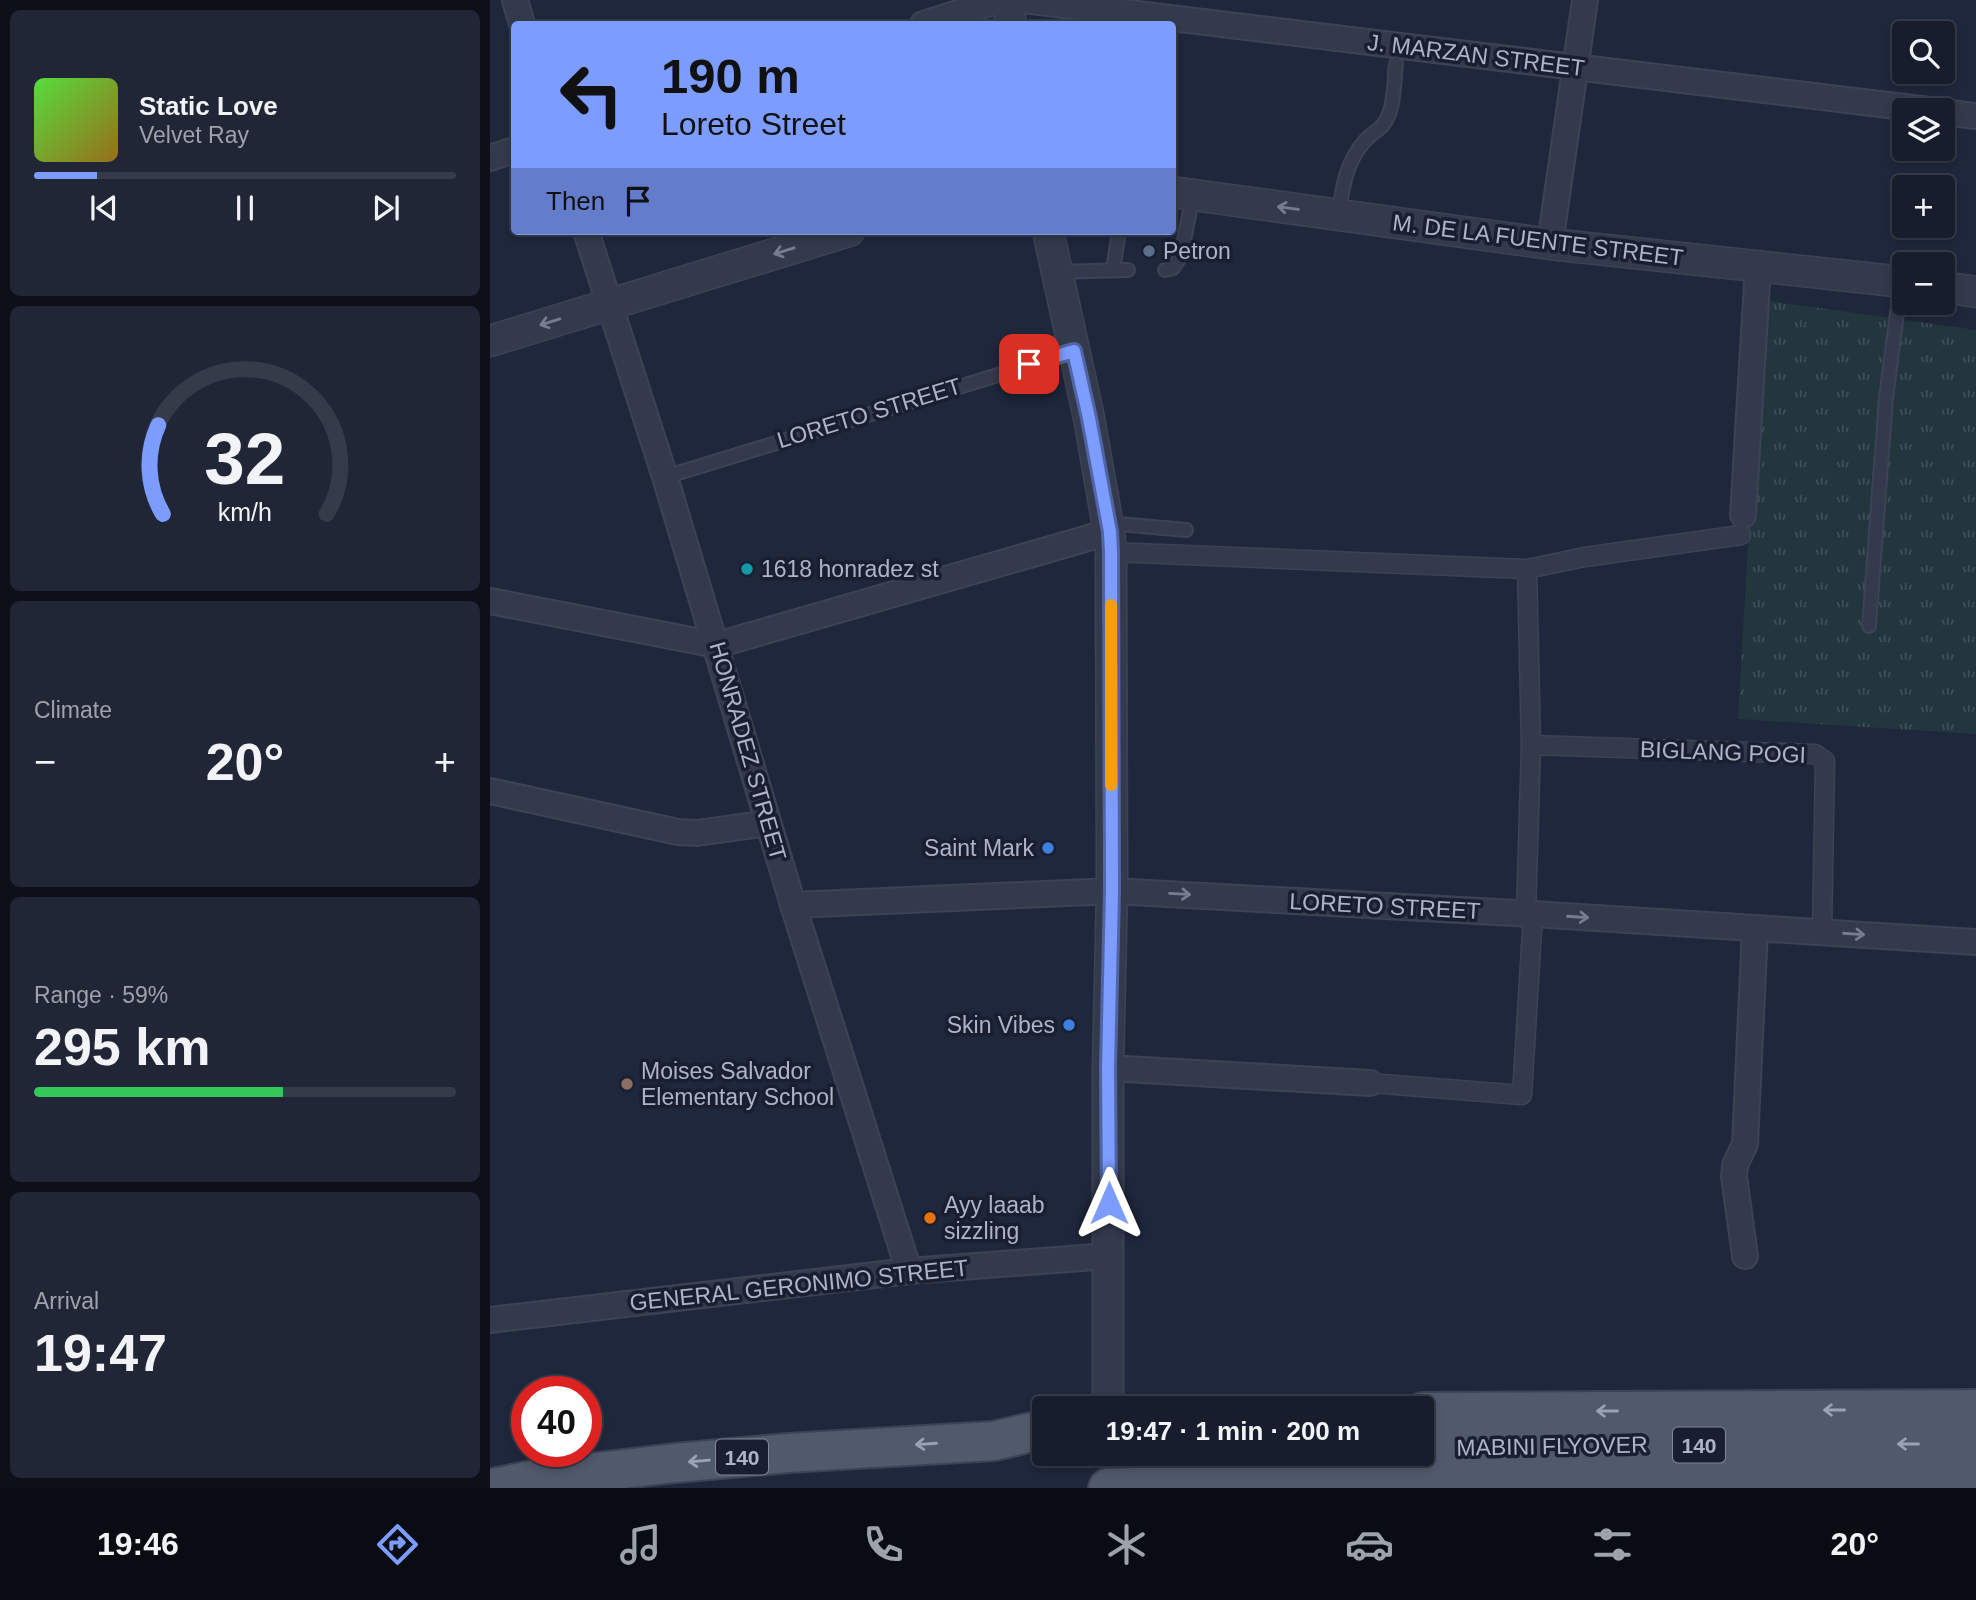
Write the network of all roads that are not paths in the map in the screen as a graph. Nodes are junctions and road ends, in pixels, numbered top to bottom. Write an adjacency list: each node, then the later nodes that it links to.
1 (514, 0): 6 (street)
2 (1000, 0): 7 (street)
3 (1007, 0): 8 (street)
4 (1023, 0): 10 (street, J. MARZAN STREET)
5 (1586, 0): 10 (street)
6 (521, 21)
7 (933, 21)
8 (1010, 21)
9 (1396, 64): 17 (lane)
10 (1576, 67): 11 (street, J. MARZAN STREET); 22 (street)
11 (1892, 105)
12 (1955, 114): 13 (street)
13 (1976, 116)
14 (511, 151): 15 (street)
15 (490, 158)
16 (1183, 194): 17 (street, M. DE LA FUENTE STREET, one-way to 16); 26 (lane)
17 (1339, 215): 22 (street, M. DE LA FUENTE STREET)
18 (587, 235): 31 (street, HONRADEZ STREET)
19 (836, 235): 31 (street, one-way to 31)
20 (1049, 235): 27 (street)
21 (1118, 235): 24 (lane)
22 (1550, 244): 23 (street, M. DE LA FUENTE STREET)
23 (1758, 266): 28 (street, M. DE LA FUENTE STREET); 36 (street)
24 (1113, 270): 25 (lane); 27 (lane)
25 (1128, 270)
26 (1165, 270)
27 (1057, 272): 34 (street)
28 (1892, 281)
29 (1955, 290): 30 (street)
30 (1976, 292)
31 (610, 304): 33 (street, one-way to 33); 35 (street, HONRADEZ STREET)
32 (1898, 315): 41 (lane)
33 (490, 341)
34 (1074, 351): 35 (lane, LORETO STREET); 38 (street)
35 (665, 477): 42 (street, HONRADEZ STREET)
36 (1742, 525): 39 (street)
37 (1186, 530): 38 (lane)
38 (1109, 536): 39 (street); 42 (street); 46 (street)
39 (1527, 569): 43 (street)
40 (490, 601): 42 (street)
41 (1869, 626)
42 (717, 645): 45 (street, HONRADEZ STREET)
43 (1531, 745): 48 (street); 50 (street, BIGLANG POGI)
44 (490, 791): 45 (street)
45 (768, 822): 47 (street, HONRADEZ STREET)
46 (1112, 891): 47 (street, LORETO STREET); 48 (street, LORETO STREET, one-way to 48); 52 (street)
47 (793, 905): 56 (street, HONRADEZ STREET)
48 (1529, 914): 49 (street, LORETO STREET, one-way to 49); 53 (street)
49 (1755, 929): 50 (street, LORETO STREET); 55 (street)
50 (1822, 932): 51 (street, LORETO STREET, one-way to 51)
51 (1976, 942)
52 (1108, 1068): 53 (street); 54 (street)
53 (1370, 1083)
54 (1109, 1256): 56 (street, GENERAL GERONIMO STREET); 58 (street)
55 (1745, 1256)
56 (909, 1271): 57 (street, GENERAL GERONIMO STREET)
57 (490, 1320)
58 (1108, 1396)
59 (1976, 1409): 60 (main road, 140, one-way to 60)
60 (1434, 1412)
61 (1032, 1432): 62 (main road, 140)
62 (994, 1441): 64 (main road, 140); 67 (main road, 140, one-way to 67)
63 (1976, 1443): 65 (main road, MABINI FLYOVER / 140, one-way to 65)
64 (1032, 1445)
65 (1434, 1448)
66 (1976, 1477): 69 (main road, MABINI FLYOVER / 140)
67 (492, 1488)
68 (1108, 1488): 69 (main road, 140)
69 (1124, 1488)

